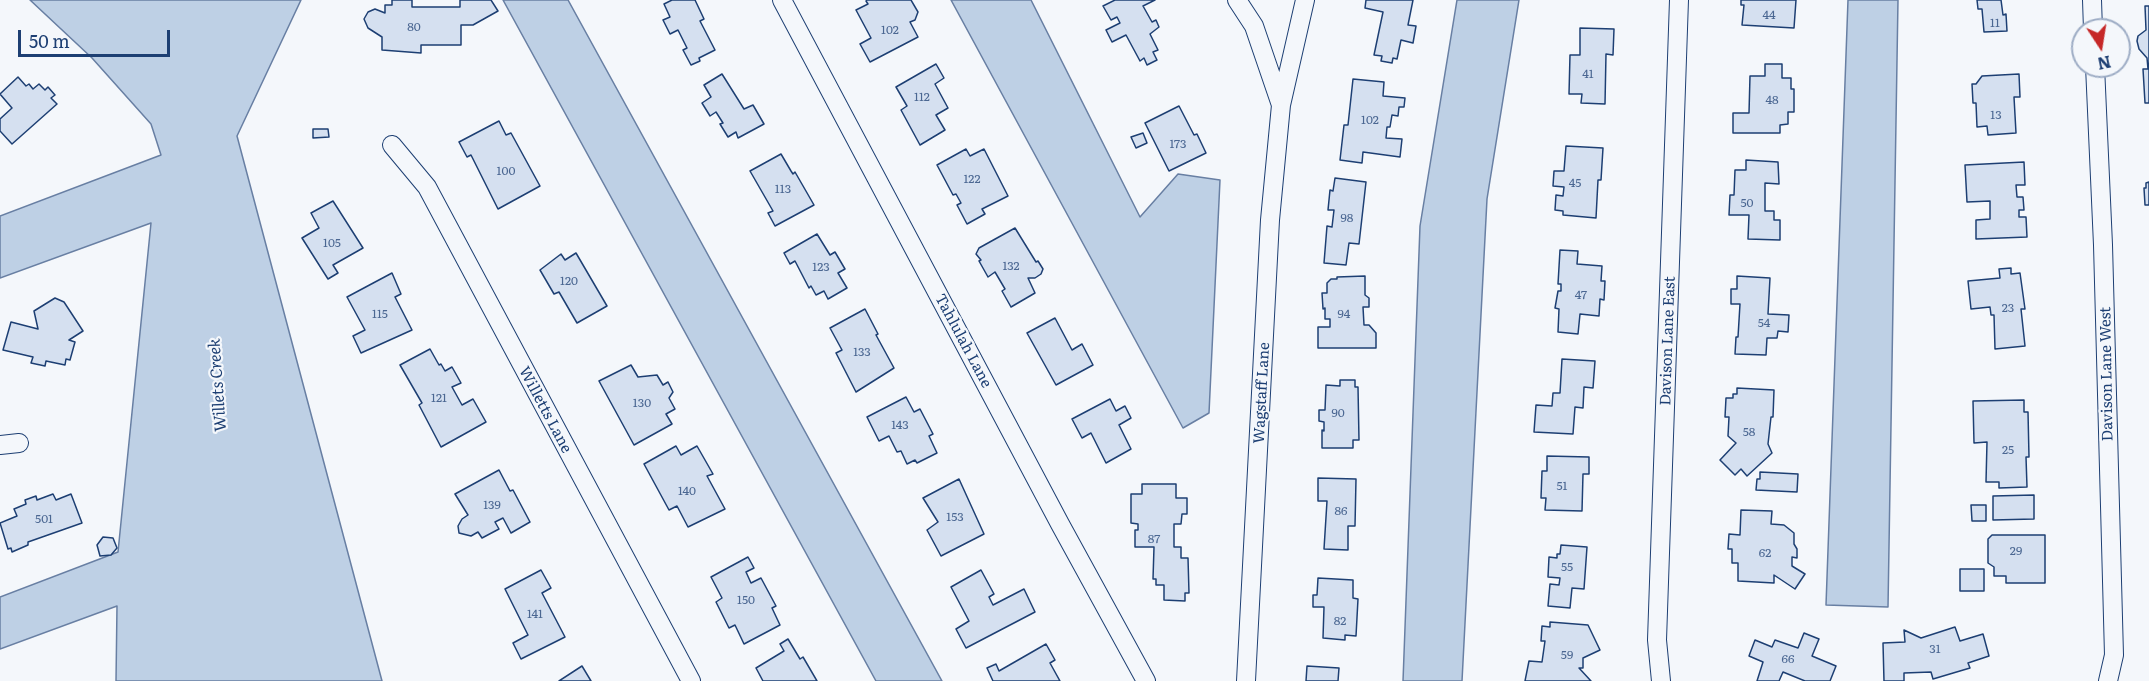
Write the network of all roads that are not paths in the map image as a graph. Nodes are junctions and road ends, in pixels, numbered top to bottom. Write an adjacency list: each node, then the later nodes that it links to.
1 (782, 0): 13 (street, Tahlulah Lane)
2 (1237, 0): 8 (street, Wagstaff Lane)
3 (1305, 0): 8 (street, Wagstaff Lane)
4 (1680, 0): 15 (street, Davison Lane East)
5 (2092, 0): 6 (street)
6 (2093, 18)
7 (2096, 78): 16 (street, Davison Lane West)
8 (1281, 105): 14 (street, Wagstaff Lane)
9 (392, 145): 12 (street, Willetts Lane)
10 (20, 443): 11 (street)
11 (0, 445)
12 (691, 681)
13 (1146, 681)
14 (1246, 681)
15 (1661, 681)
16 (2108, 681)

